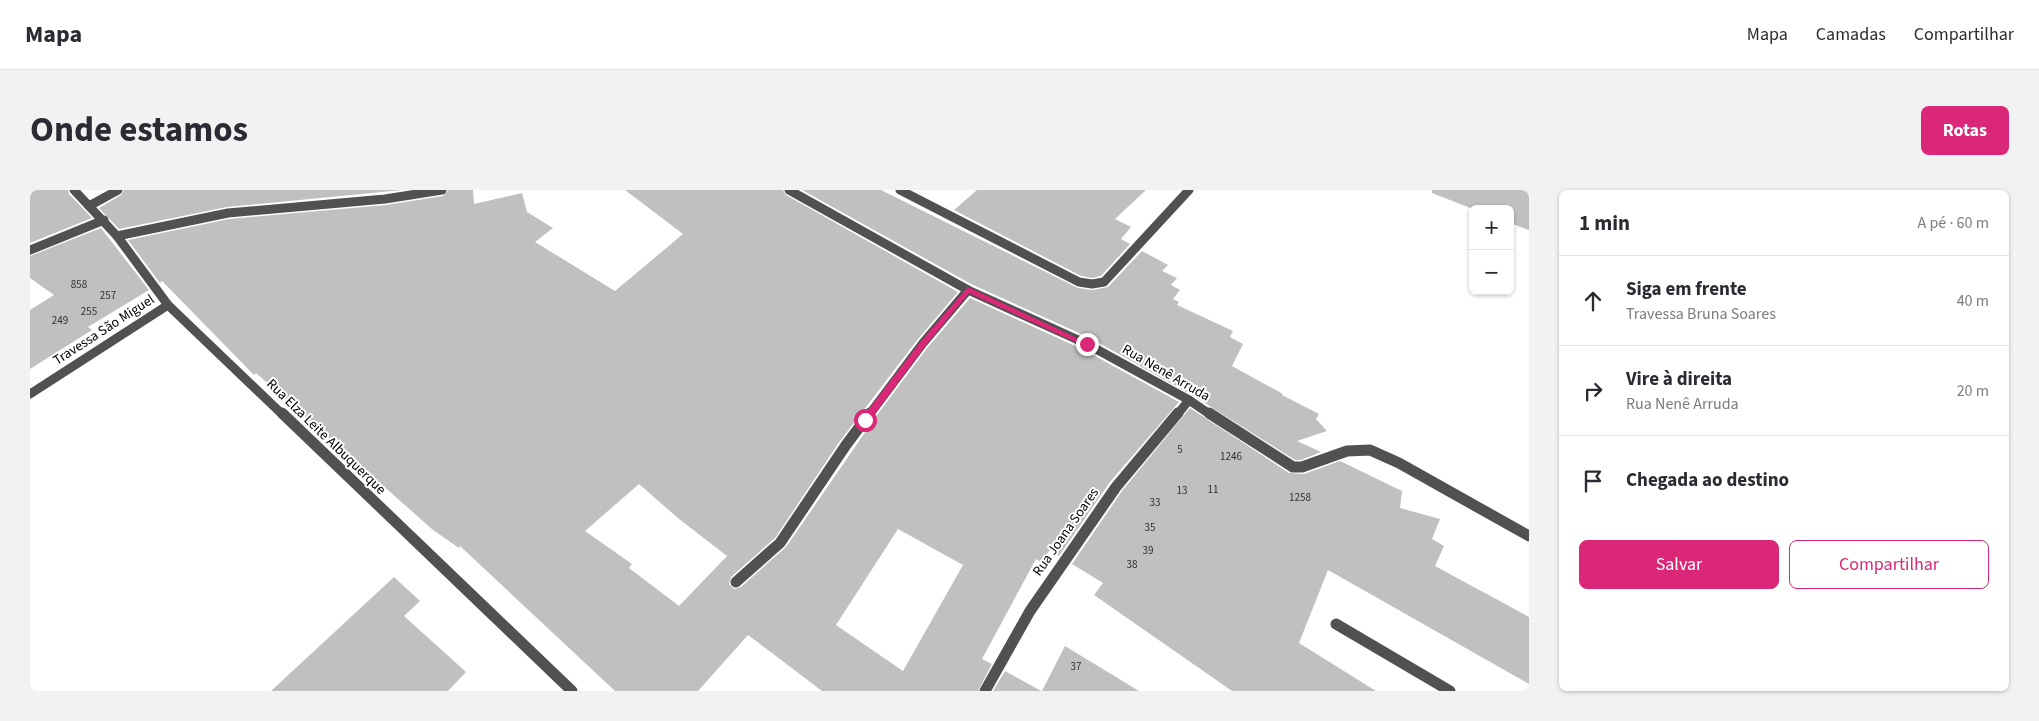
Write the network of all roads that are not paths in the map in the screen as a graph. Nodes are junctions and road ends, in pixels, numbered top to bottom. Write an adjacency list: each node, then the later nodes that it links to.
1 (74, 190): 7 (street, Rua Elza Leite Albuquerque)
2 (118, 190): 7 (street)
3 (442, 190): 9 (street)
4 (789, 190): 11 (street, Rua Nenê Arruda)
5 (900, 190): 6 (street)
6 (1189, 190)
7 (89, 206): 8 (street, Rua Elza Leite Albuquerque)
8 (104, 220): 9 (street, Rua Elza Leite Albuquerque); 10 (street)
9 (117, 236): 12 (street, Rua Elza Leite Albuquerque)
10 (30, 250)
11 (968, 290): 14 (street, Rua Nenê Arruda); 16 (street)
12 (168, 305): 13 (street, Travessa São Miguel); 18 (street, Rua Elza Leite Albuquerque)
13 (30, 394)
14 (1189, 400): 15 (street, Rua Nenê Arruda); 19 (street, Rua Joana Soares)
15 (1529, 536)
16 (736, 582)
17 (1336, 624): 20 (street)
18 (572, 691)
19 (985, 691)
20 (1450, 691)

